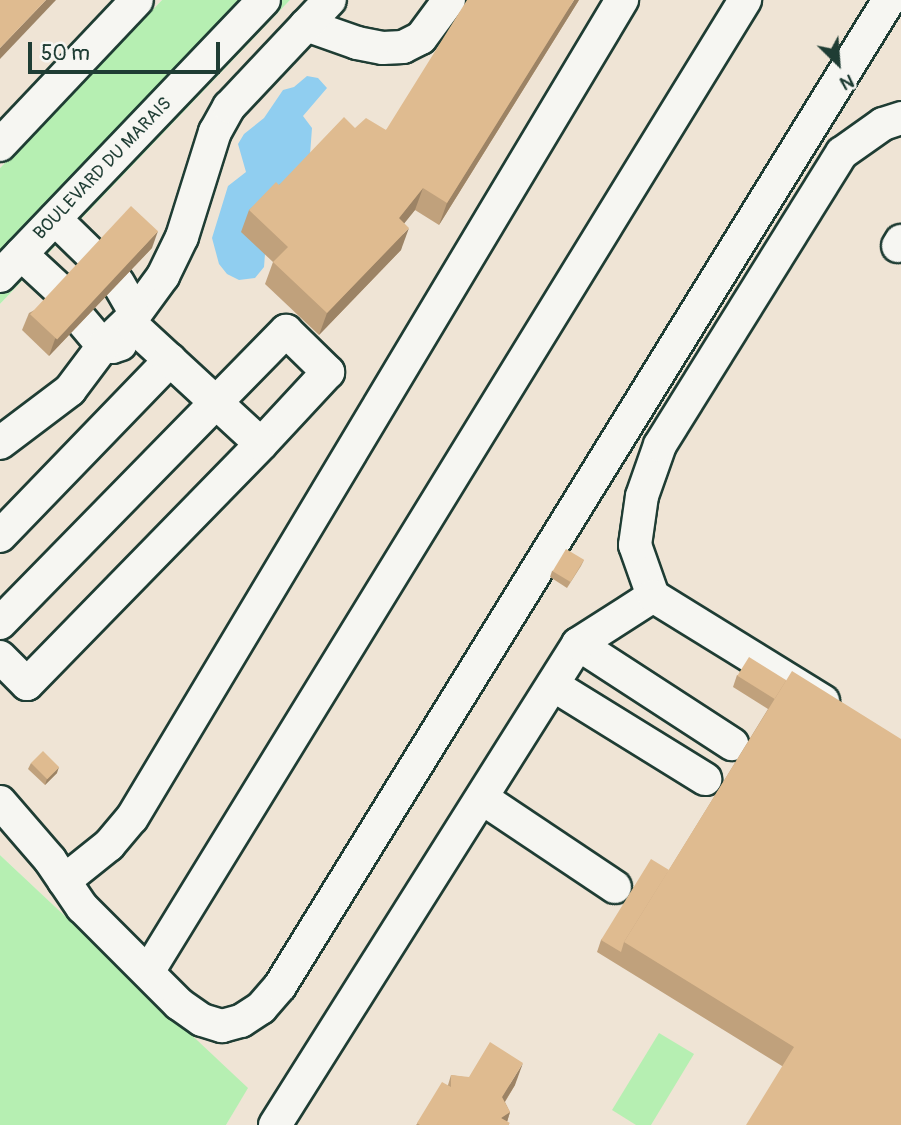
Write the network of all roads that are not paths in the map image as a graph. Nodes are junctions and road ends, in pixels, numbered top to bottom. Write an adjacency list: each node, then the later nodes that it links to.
1 (137, 0): 10 (street)
2 (264, 0): 11 (street, BOULEVARD DU MARAIS)
3 (330, 0): 8 (street)
4 (449, 0): 8 (street)
5 (622, 0): 34 (street)
6 (745, 0): 36 (street)
7 (889, 0): 36 (street)
8 (306, 25): 17 (street)
9 (901, 118): 24 (street)
10 (0, 145)
11 (55, 219): 12 (street); 13 (street, BOULEVARD DU MARAIS)
12 (93, 256)
13 (11, 265): 15 (street)
14 (118, 283): 17 (street)
15 (60, 290)
16 (82, 321): 18 (street)
17 (134, 322): 18 (street); 19 (street)
18 (103, 345): 21 (street)
19 (170, 360): 20 (street); 23 (street)
20 (216, 403): 22 (street); 22 (street); 25 (street)
21 (0, 443)
22 (261, 444): 27 (street)
23 (0, 536)
24 (653, 596): 26 (street); 29 (street)
25 (0, 623)
26 (578, 644): 28 (street); 30 (street)
27 (0, 657)
28 (553, 685): 31 (street); 32 (street)
29 (854, 720)
30 (732, 744)
31 (705, 779)
32 (482, 797): 35 (street); 37 (street)
33 (0, 802): 34 (street)
34 (64, 881): 36 (street)
35 (615, 887)
36 (148, 972)
37 (275, 1125)

